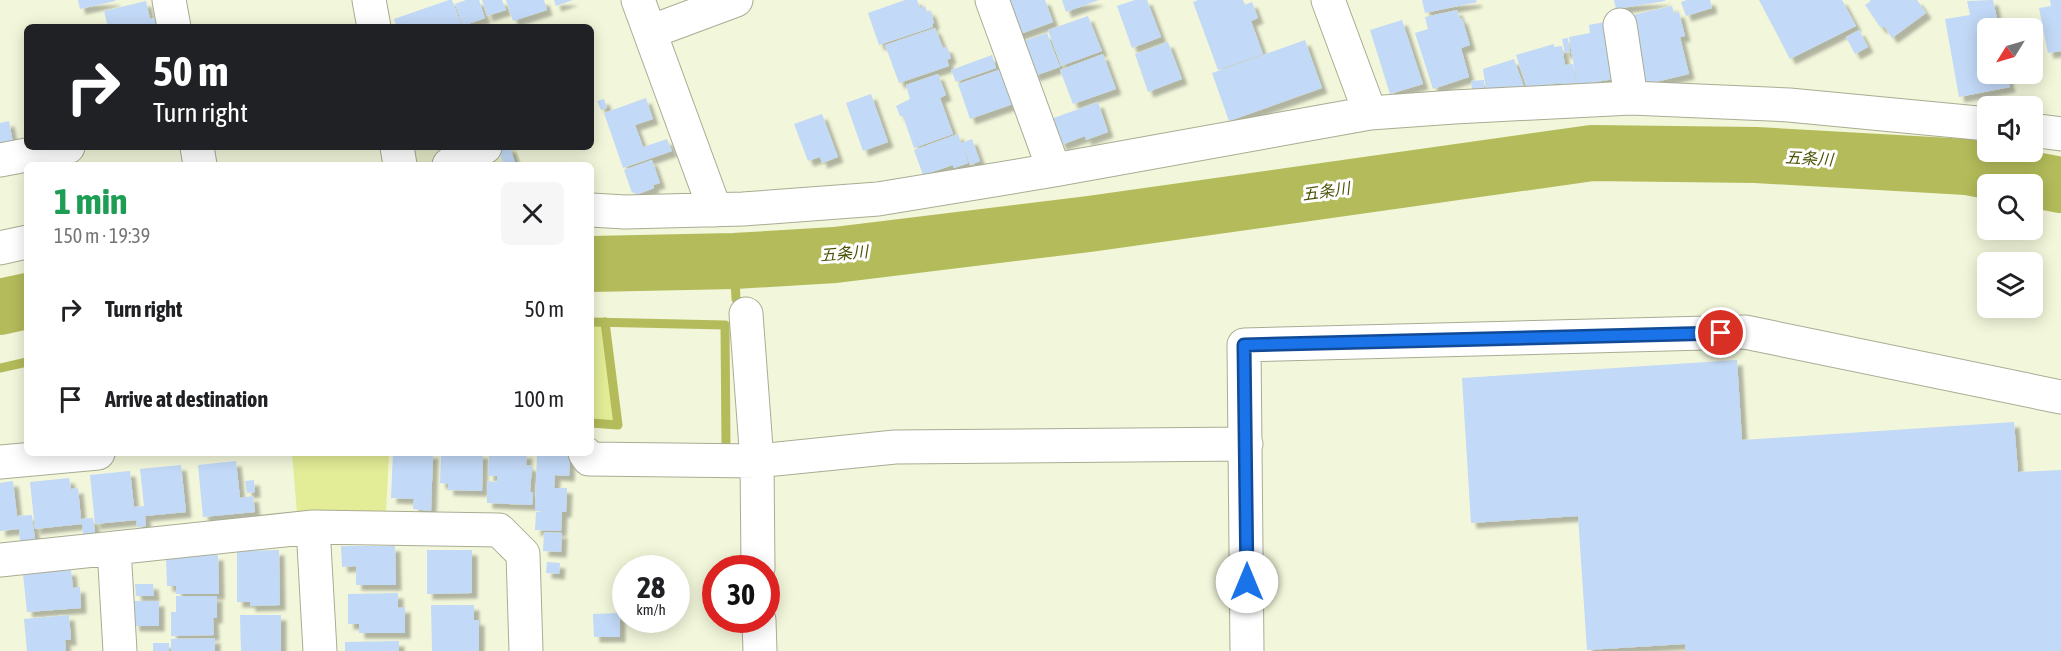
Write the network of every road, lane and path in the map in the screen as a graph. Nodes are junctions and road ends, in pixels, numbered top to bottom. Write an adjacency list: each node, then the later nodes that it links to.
1 (170, 0): 7 (street)
2 (369, 0): 8 (street)
3 (638, 0): 10 (street)
4 (736, 0): 10 (street)
5 (992, 0): 20 (street)
6 (1328, 0): 12 (street)
7 (174, 24)
8 (373, 24)
9 (1620, 25): 11 (street)
10 (650, 32): 22 (street)
11 (1631, 98): 12 (street); 13 (street)
12 (1370, 113): 20 (street)
13 (1977, 123)
14 (2043, 132): 15 (street)
15 (2061, 134)
16 (52, 150): 18 (street)
17 (477, 150): 19 (street)
18 (0, 160)
19 (453, 162)
20 (1054, 170): 22 (street)
21 (594, 210): 22 (street)
22 (714, 210)
23 (24, 243): 24 (street)
24 (0, 248)
25 (746, 314): 30 (street)
26 (2061, 398): 27 (street)
27 (1246, 444): 30 (street); 41 (street)
28 (65, 456): 31 (street)
29 (587, 456): 30 (street)
30 (757, 461): 34 (street)
31 (0, 462)
32 (313, 527): 33 (street); 38 (street); 39 (street)
33 (114, 548): 35 (street); 37 (street)
34 (758, 555)
35 (0, 560)
36 (759, 633): 40 (street)
37 (120, 651)
38 (320, 651)
39 (526, 651)
40 (760, 651)
41 (1247, 651)

